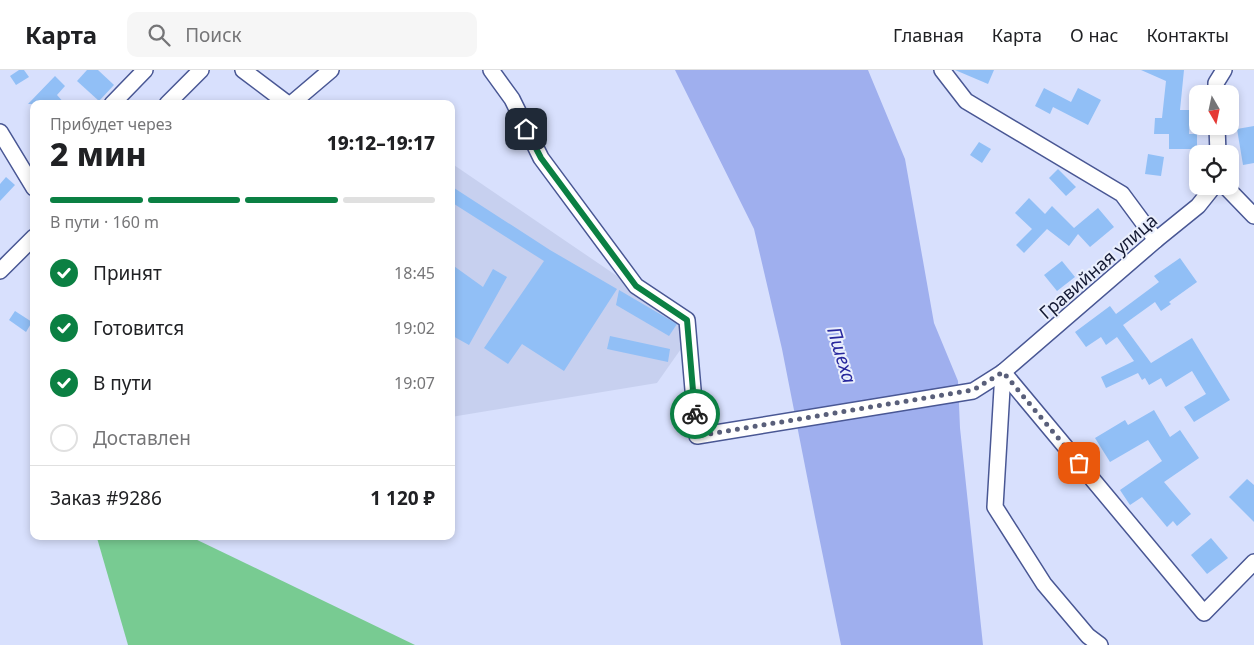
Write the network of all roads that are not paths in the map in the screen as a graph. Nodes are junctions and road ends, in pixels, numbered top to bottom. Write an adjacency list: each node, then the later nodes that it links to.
1 (145, 70): 9 (street)
2 (201, 70): 10 (street)
3 (243, 70): 11 (street)
4 (331, 70): 12 (street)
5 (491, 70): 21 (street, Гравийная улица)
6 (942, 70): 18 (street)
7 (1224, 70): 8 (street)
8 (1216, 85)
9 (116, 100)
10 (171, 100)
11 (284, 100)
12 (295, 100)
13 (0, 132): 14 (street)
14 (30, 181)
15 (1207, 195): 18 (street, Гравийная улица)
16 (1234, 195): 17 (street)
17 (1254, 216)
18 (1156, 240): 21 (street, Гравийная улица)
19 (30, 242): 20 (street)
20 (0, 271)
21 (1003, 372): 22 (street); 23 (street)
22 (1254, 562)
23 (1100, 645)

